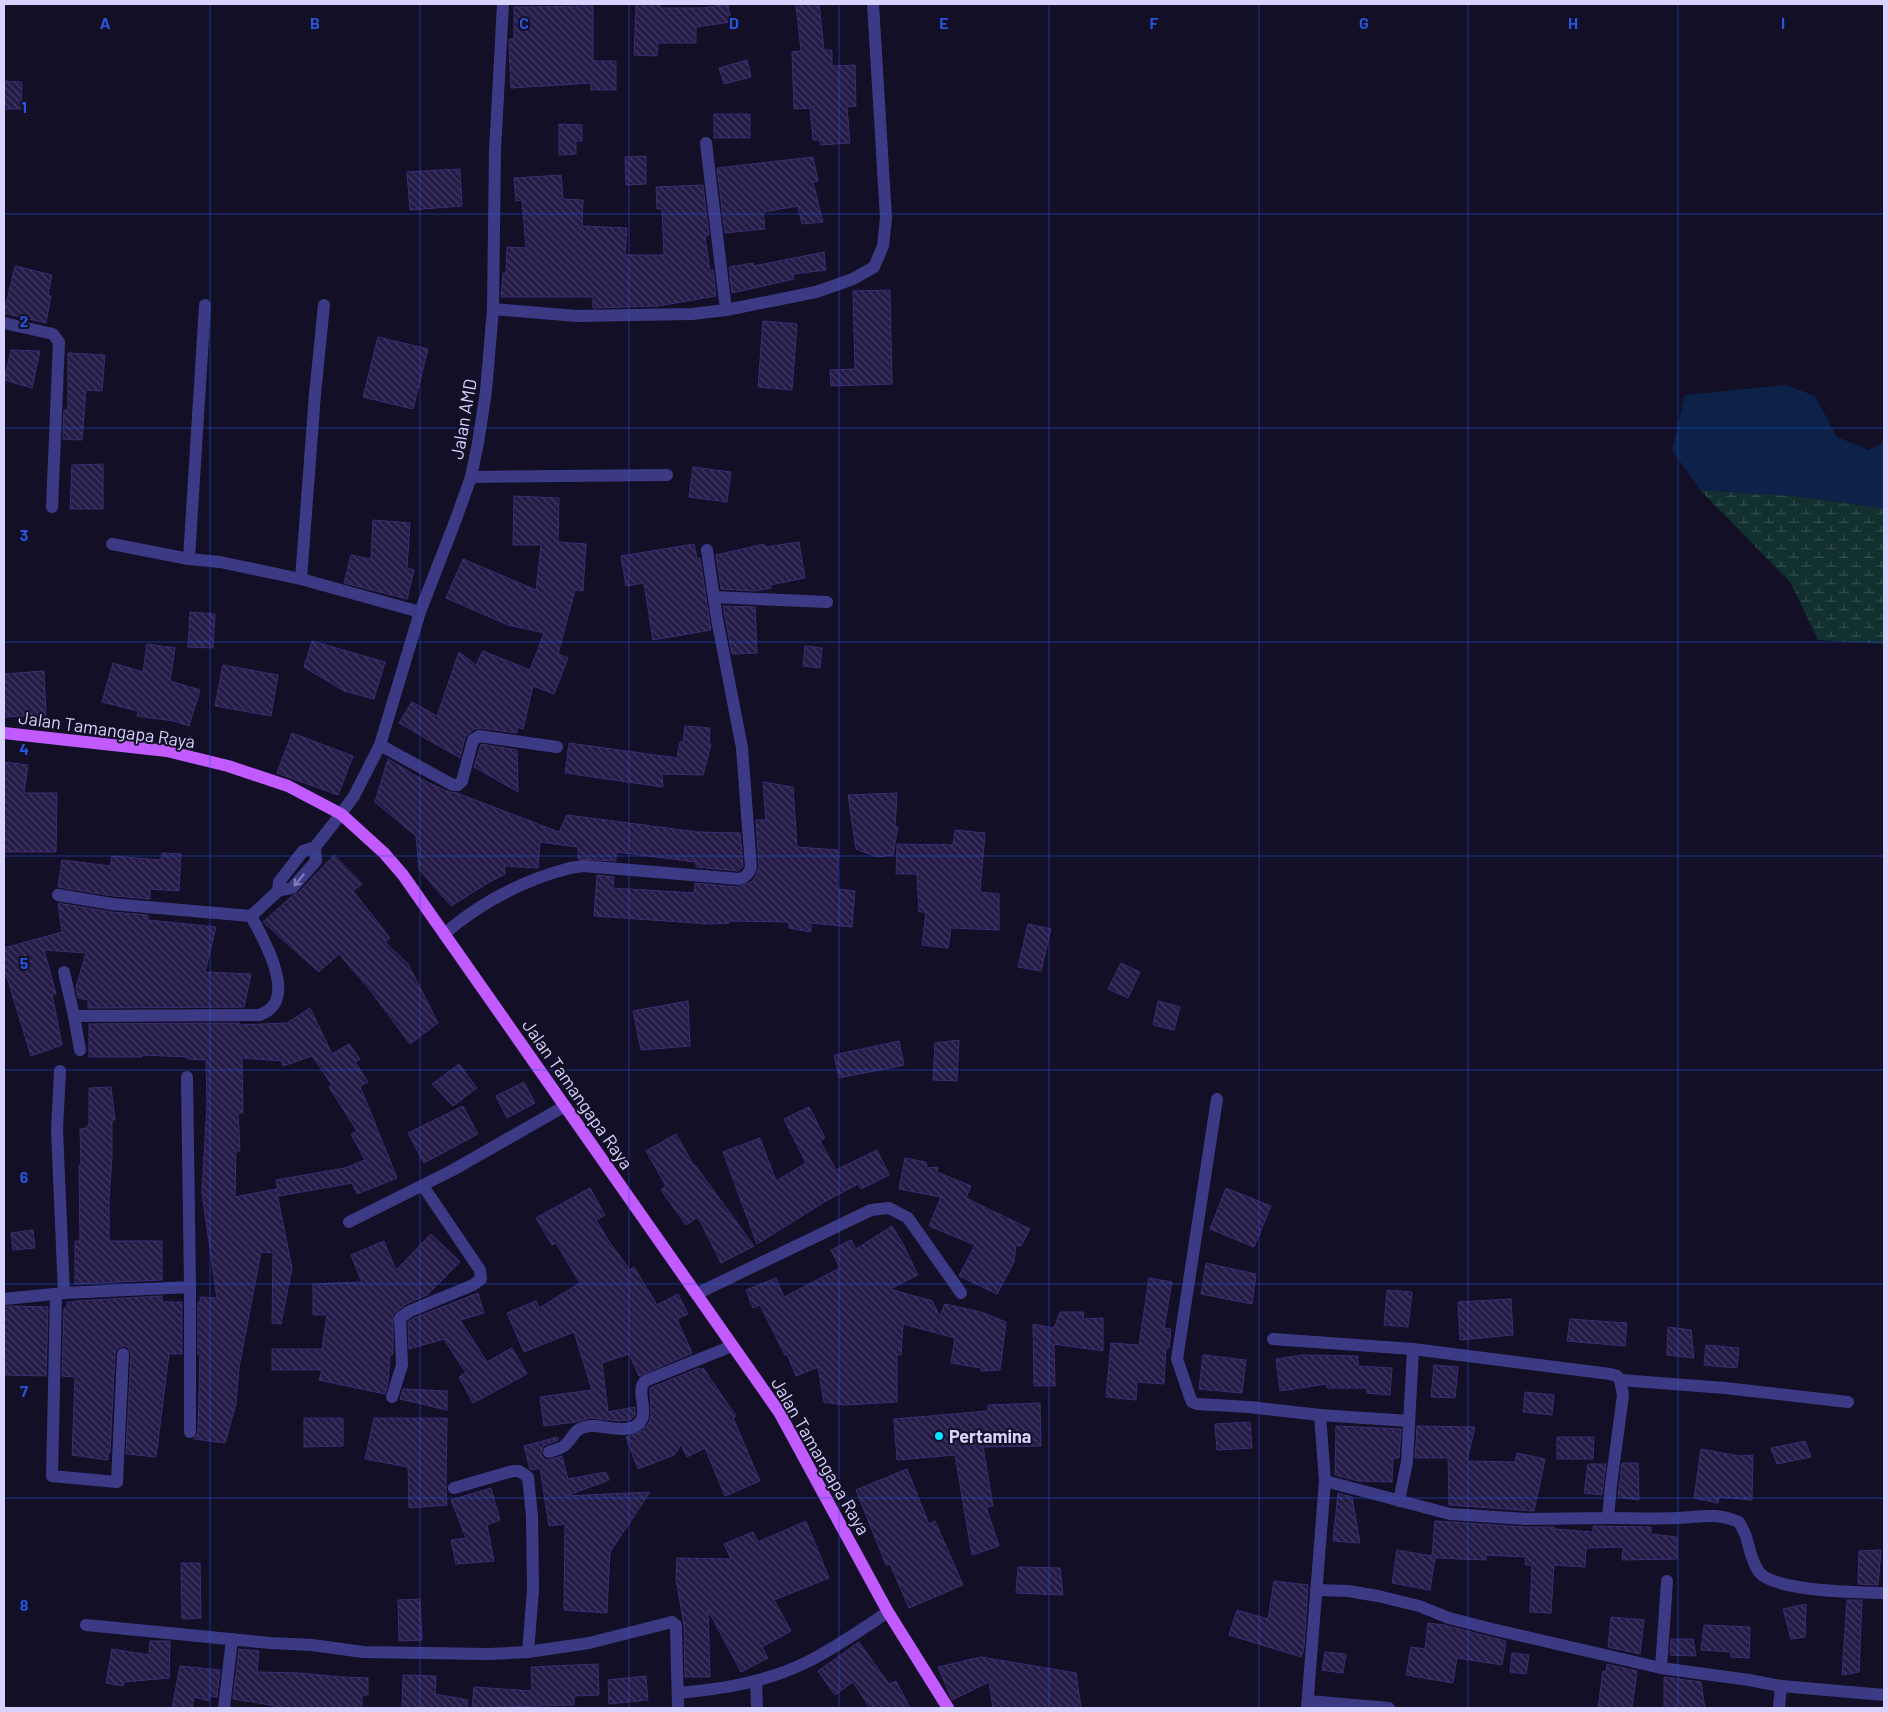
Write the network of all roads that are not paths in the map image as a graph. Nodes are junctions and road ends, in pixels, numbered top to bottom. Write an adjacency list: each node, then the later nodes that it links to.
1 (503, 4): 6 (street, Jalan AMD)
2 (873, 4): 7 (street)
3 (706, 143): 7 (street)
4 (324, 305): 15 (street)
5 (205, 306): 14 (street)
6 (493, 309): 7 (street); 10 (street, Jalan AMD)
7 (726, 310)
8 (4, 323): 11 (street)
9 (668, 475): 10 (street)
10 (471, 477): 18 (street, Jalan AMD)
11 (52, 507)
12 (112, 544): 14 (street)
13 (707, 550): 16 (street)
14 (189, 559): 15 (street)
15 (300, 579): 18 (street)
16 (714, 597): 17 (street); 25 (street)
17 (827, 602)
18 (420, 612): 20 (street, Jalan AMD)
19 (4, 733): 22 (main road, Jalan Tamangapa Raya)
20 (380, 745): 21 (street); 22 (street, Jalan AMD)
21 (557, 747)
22 (342, 814): 24 (street, Jalan AMD); 25 (main road, Jalan Tamangapa Raya)
23 (58, 895): 24 (street)
24 (251, 916): 27 (street)
25 (444, 934): 32 (main road, Jalan Tamangapa Raya)
26 (64, 972): 27 (street)
27 (74, 1016): 28 (street)
28 (80, 1050)
29 (60, 1071): 37 (street)
30 (187, 1077): 35 (street)
31 (1217, 1099): 47 (street)
32 (565, 1106): 33 (street); 38 (main road, Jalan Tamangapa Raya)
33 (423, 1186): 34 (street); 45 (street)
34 (350, 1222)
35 (190, 1287): 37 (street); 49 (street)
36 (961, 1293): 38 (street)
37 (60, 1294): 39 (street); 43 (street)
38 (696, 1294): 41 (main road, Jalan Tamangapa Raya)
39 (4, 1299)
40 (1273, 1338): 42 (street)
41 (732, 1346): 50 (street); 58 (main road, Jalan Tamangapa Raya)
42 (1413, 1349): 44 (street); 48 (street)
43 (123, 1354)
44 (1620, 1380): 46 (street); 54 (street)
45 (392, 1397)
46 (1848, 1402)
47 (1320, 1415): 48 (street); 51 (street)
48 (1409, 1421): 53 (street)
49 (190, 1432)
50 (549, 1452)
51 (1325, 1481): 53 (street); 56 (street)
52 (454, 1488): 61 (street)
53 (1400, 1501): 54 (street)
54 (1608, 1518): 57 (street)
55 (1667, 1581): 62 (street)
56 (1316, 1590): 62 (street); 67 (street)
57 (1884, 1594)
58 (888, 1612): 63 (street); 71 (main road, Jalan Tamangapa Raya)
59 (86, 1626): 60 (street)
60 (232, 1640): 61 (street); 68 (street)
61 (528, 1652): 65 (street)
62 (1661, 1668): 64 (street)
63 (756, 1681): 65 (street); 70 (street)
64 (1781, 1686): 66 (street); 73 (street)
65 (678, 1694): 69 (street)
66 (1884, 1695)
67 (1307, 1705): 72 (street)
68 (224, 1708)
69 (678, 1708)
70 (757, 1708)
71 (948, 1708)
72 (1389, 1708)
73 (1778, 1708)

